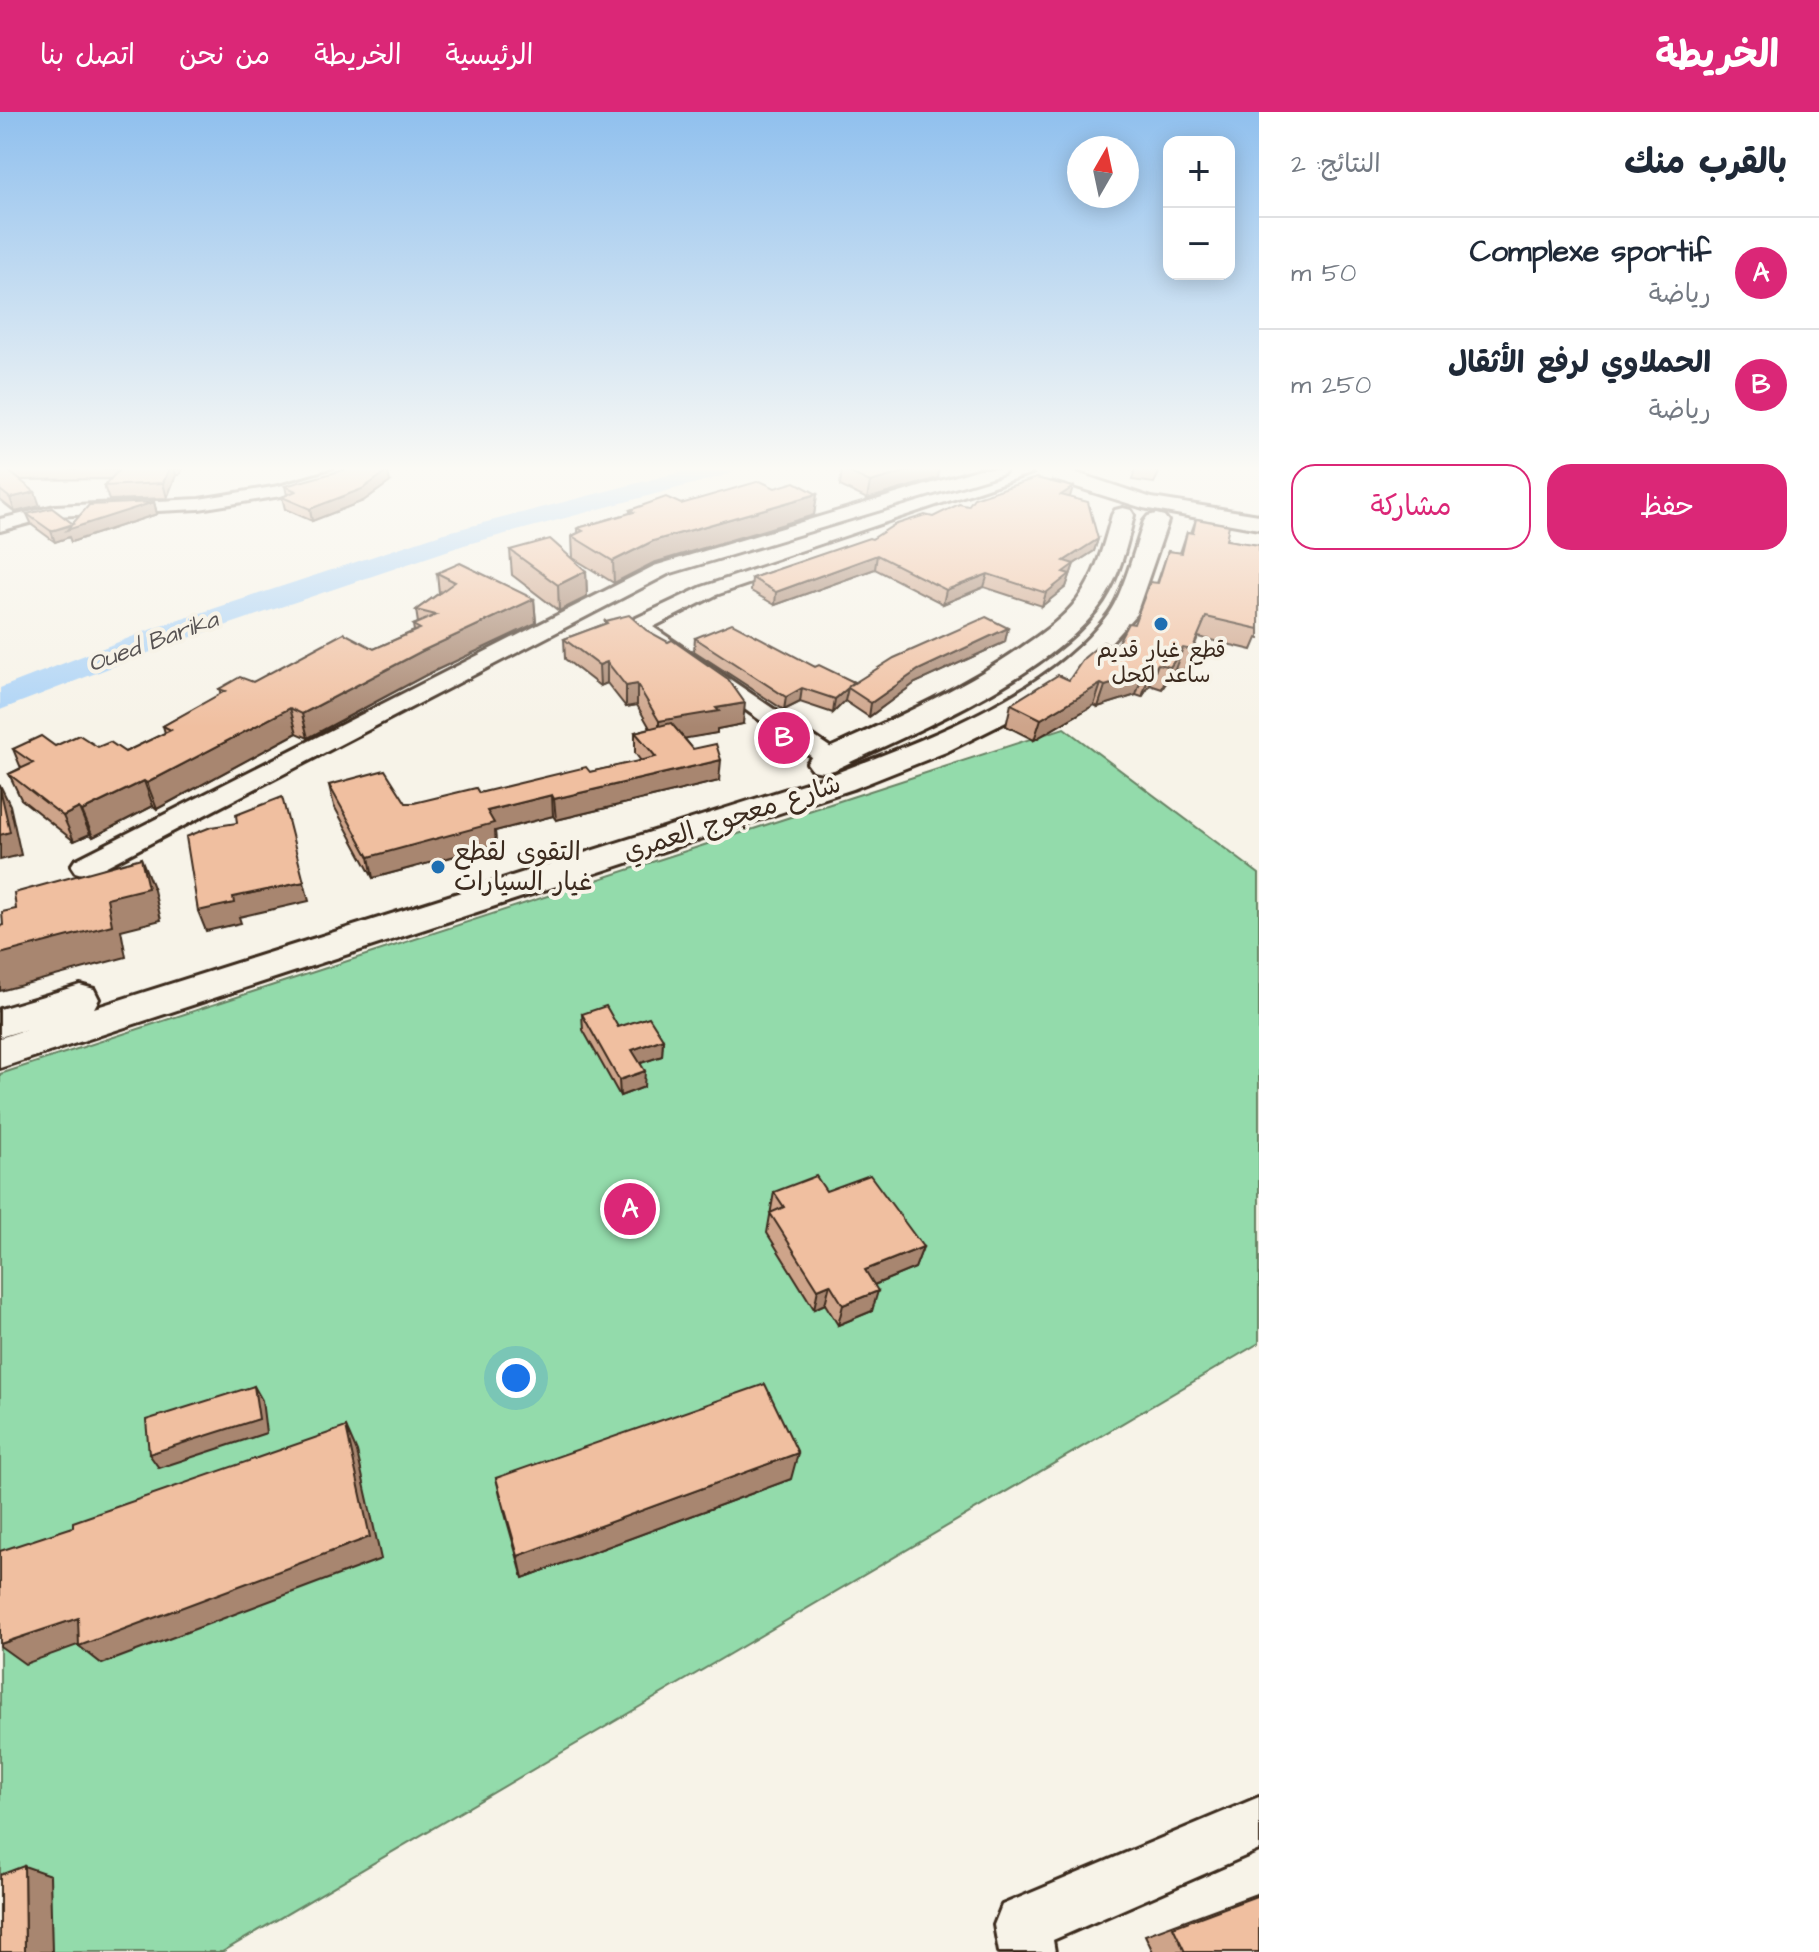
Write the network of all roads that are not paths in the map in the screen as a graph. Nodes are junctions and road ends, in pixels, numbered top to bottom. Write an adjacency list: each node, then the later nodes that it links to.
1 (711, 555): 6 (street)
2 (820, 555): 5 (street)
3 (1117, 555): 5 (main road, شارع معجوج العمري)
4 (1136, 555): 8 (main road, شارع معجوج العمري)
5 (831, 759): 7 (main road, شارع معجوج العمري)
6 (85, 866)
7 (0, 1023)
8 (0, 1053)
9 (1259, 1823): 10 (street)
10 (1027, 1952)

